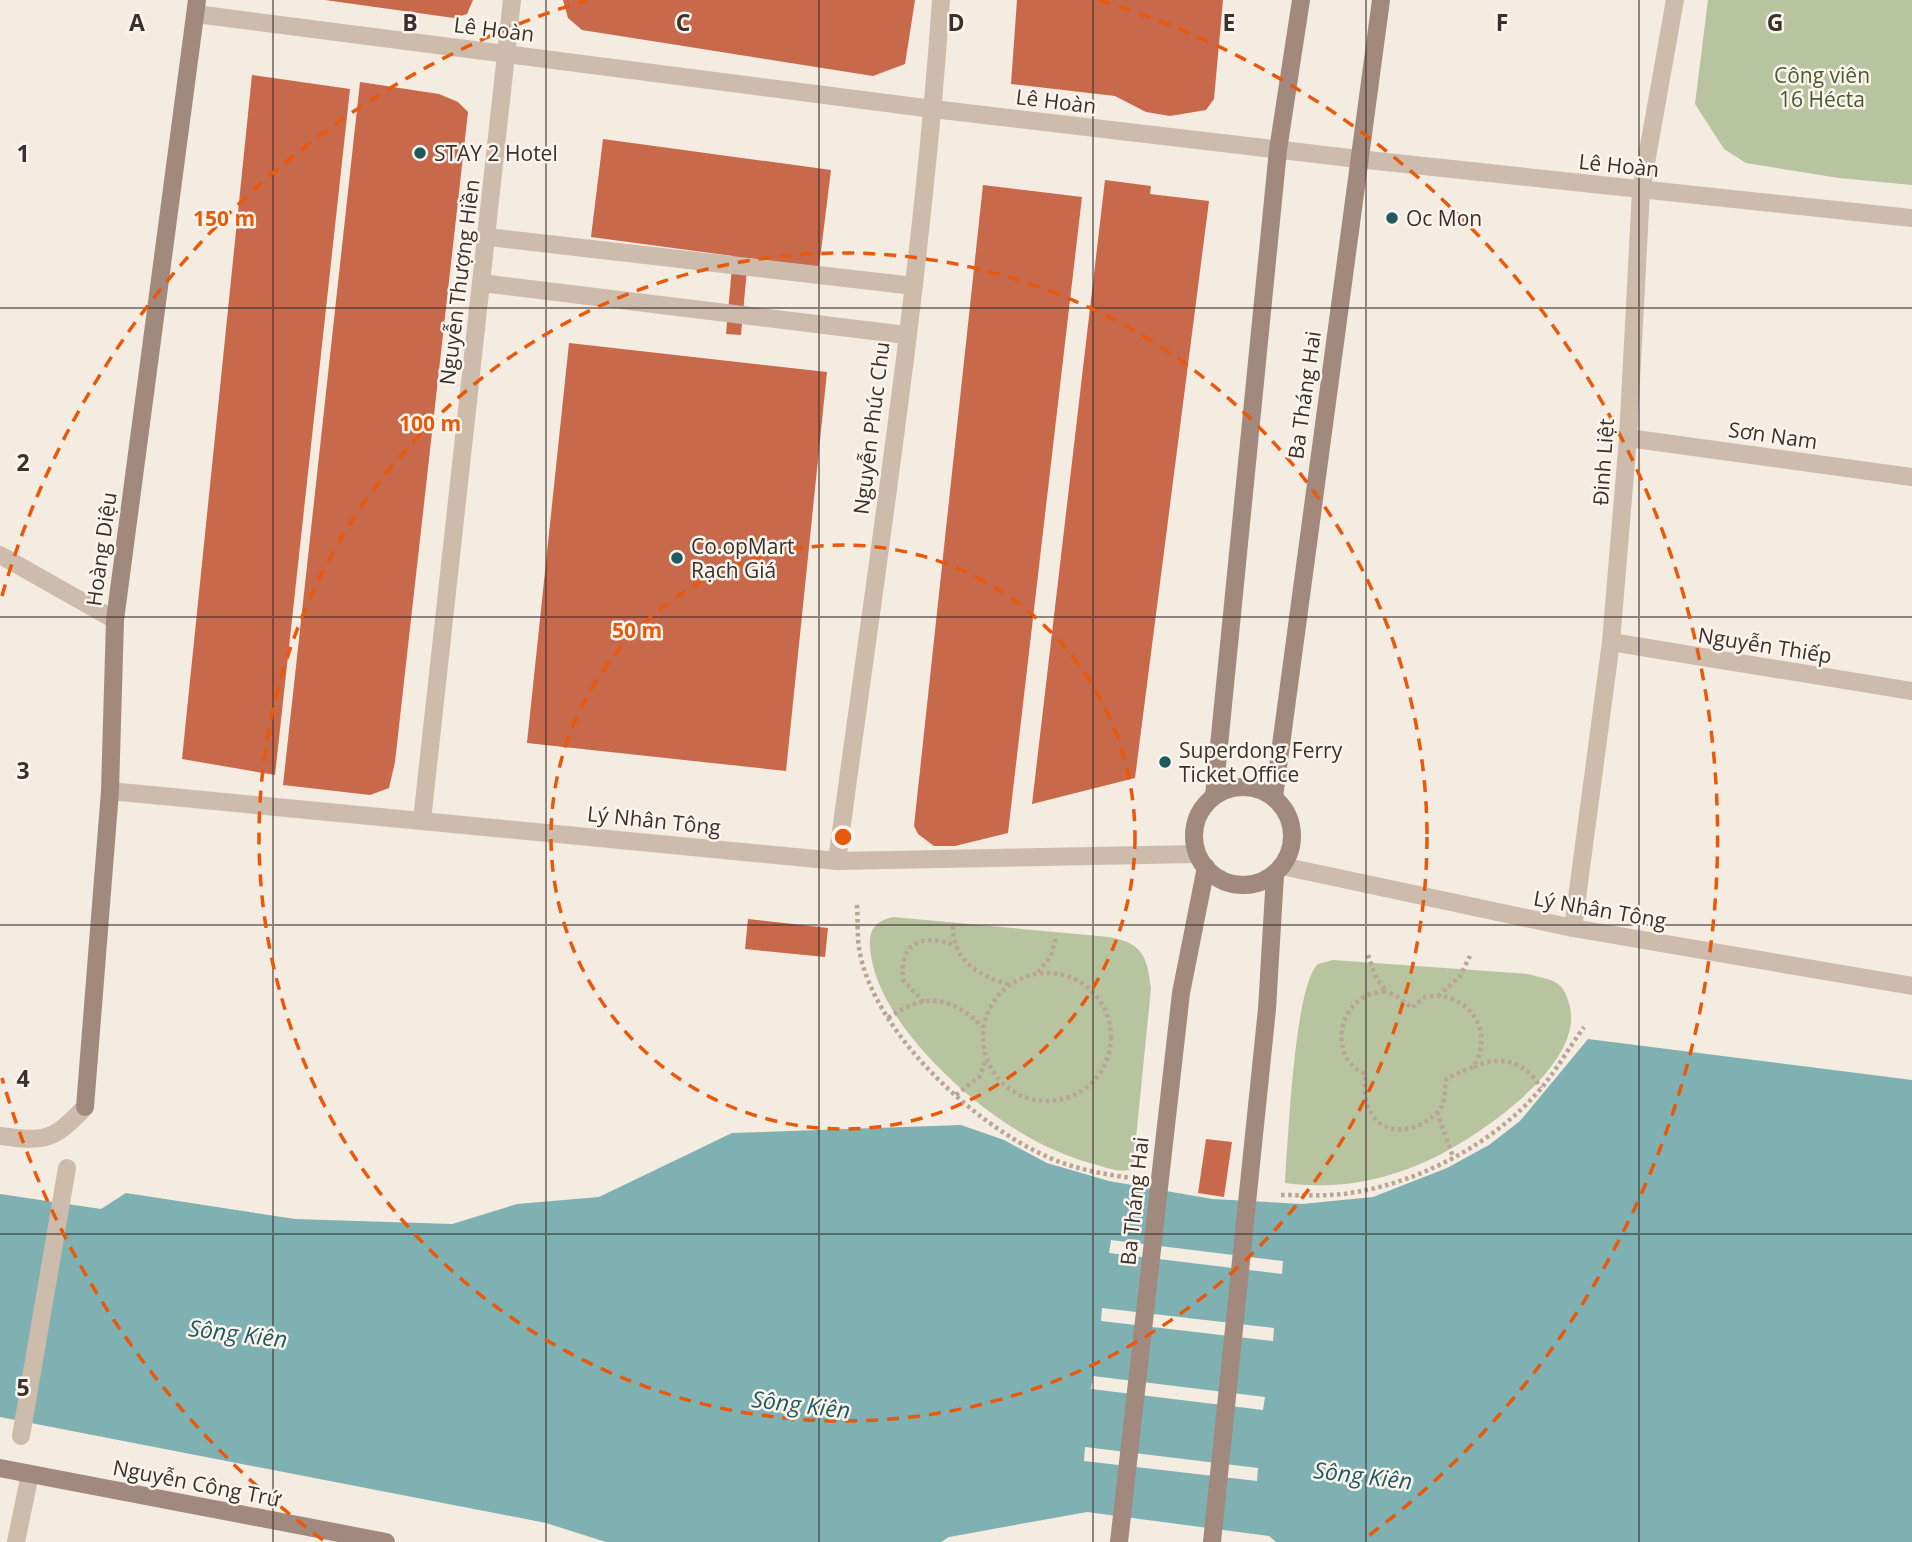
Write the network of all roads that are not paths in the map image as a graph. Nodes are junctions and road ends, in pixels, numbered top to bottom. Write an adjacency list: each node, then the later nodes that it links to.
1 (512, 0): 7 (street, Nguyễn Thượng Hiền)
2 (941, 0): 8 (street, Nguyễn Phúc Chu)
3 (1301, 0): 9 (main road)
4 (1381, 0): 10 (main road, Ba Tháng Hai)
5 (1675, 0): 11 (street, Đinh Liệt)
6 (196, 7): 7 (street, Lê Hoàn); 20 (main road, Hoàng Diệu)
7 (506, 53): 8 (street, Lê Hoàn); 13 (street, Nguyễn Thượng Hiền)
8 (933, 109): 9 (street, Lê Hoàn); 15 (street, Nguyễn Phúc Chu)
9 (1278, 150): 10 (street, Lê Hoàn); 24 (main road)
10 (1358, 159): 11 (street, Lê Hoàn); 25 (main road, Ba Tháng Hai)
11 (1641, 191): 12 (street, Lê Hoàn); 17 (street, Đinh Liệt)
12 (1912, 218)
13 (488, 237): 14 (street, Nguyễn Thượng Hiền); 15 (street)
14 (481, 283): 16 (street); 26 (street, Nguyễn Thượng Hiền)
15 (914, 286): 16 (street, Nguyễn Phúc Chu)
16 (906, 335): 27 (street, Nguyễn Phúc Chu)
17 (1628, 438): 18 (street, Sơn Nam); 21 (street, Đinh Liệt)
18 (1912, 477)
19 (0, 555): 20 (street)
20 (115, 620): 23 (main road, Hoàng Diệu)
21 (1611, 642): 22 (street, Nguyễn Thiếp); 30 (street, Đinh Liệt)
22 (1912, 691)
23 (110, 791): 26 (street, Lý Nhân Tông); 32 (main road, Hoàng Diệu)
24 (1214, 796): 25 (main road); 28 (main road)
25 (1274, 797): 29 (main road)
26 (422, 820): 27 (street, Lý Nhân Tông)
27 (837, 861): 28 (street, Lý Nhân Tông)
28 (1201, 861): 29 (main road); 40 (main road, Ba Tháng Hai)
29 (1279, 871): 30 (street, Lý Nhân Tông); 41 (main road)
30 (1573, 928): 31 (street, Lý Nhân Tông)
31 (1912, 986)
32 (85, 1107): 33 (street)
33 (0, 1136)
34 (67, 1168): 35 (street)
35 (21, 1436)
36 (0, 1468): 37 (main road, Nguyễn Công Trứ)
37 (30, 1474): 38 (street); 39 (main road, Nguyễn Công Trứ)
38 (16, 1542)
39 (386, 1542)
40 (1119, 1542)
41 (1212, 1542)

